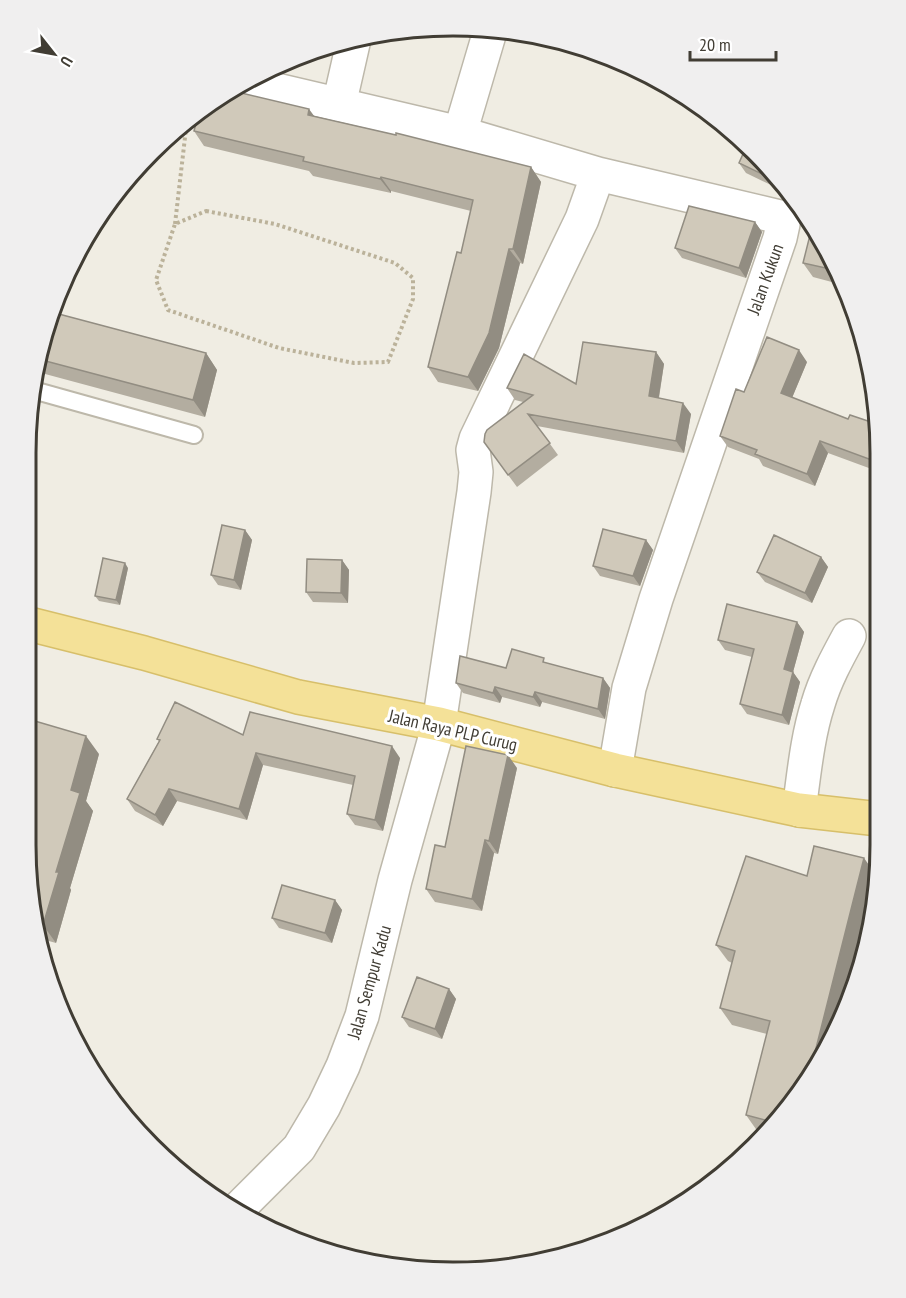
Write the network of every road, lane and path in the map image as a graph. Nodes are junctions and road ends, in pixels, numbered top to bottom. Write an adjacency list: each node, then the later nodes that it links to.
1 (487, 38): 6 (street)
2 (352, 48): 4 (street)
3 (257, 86): 4 (street, Jalan Kukun)
4 (339, 105): 6 (street, Jalan Kukun)
5 (185, 133): 8 (path)
6 (460, 133): 7 (street, Jalan Kukun)
7 (598, 174): 13 (street, Jalan Sempur Kadu); 14 (street, Jalan Kukun)
8 (174, 224): 8 (path)
9 (41, 392): 10 (lane)
10 (194, 435)
11 (36, 626): 13 (main road, Jalan Raya PLP Curug)
12 (849, 636): 15 (street)
13 (439, 724): 14 (main road, Jalan Raya PLP Curug); 17 (street, Jalan Sempur Kadu)
14 (615, 770): 15 (main road, Jalan Raya PLP Curug)
15 (799, 810): 16 (main road, Jalan Raya PLP Curug)
16 (870, 818)
17 (242, 1205)

